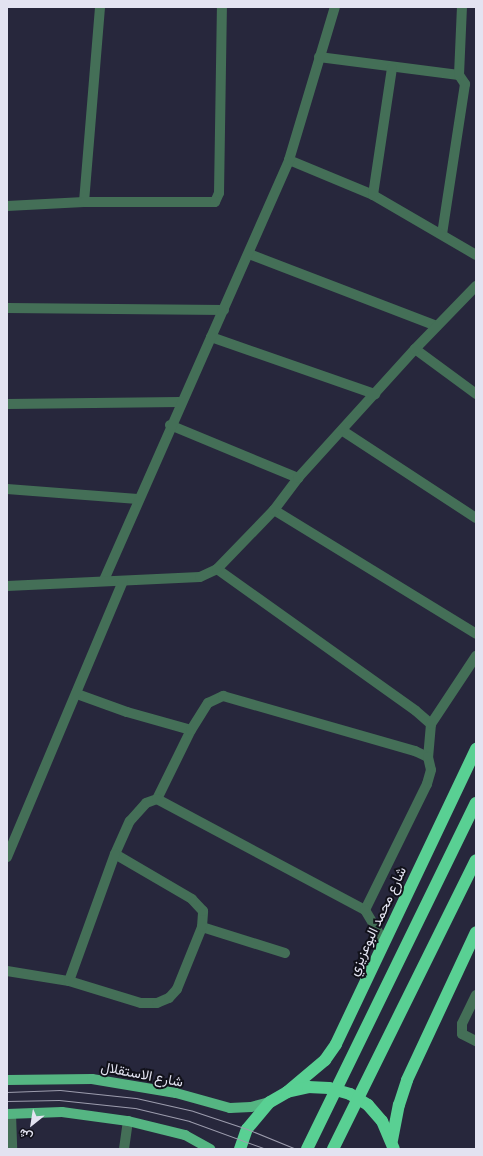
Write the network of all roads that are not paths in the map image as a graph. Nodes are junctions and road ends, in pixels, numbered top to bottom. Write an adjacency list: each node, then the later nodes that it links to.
1 (100, 7): 10 (street)
2 (222, 7): 10 (street)
3 (335, 7): 5 (street)
4 (462, 7): 7 (street)
5 (319, 57): 6 (street); 8 (street)
6 (392, 68): 7 (street); 9 (street)
7 (459, 75): 12 (street)
8 (289, 160): 9 (street); 13 (street)
9 (373, 195): 12 (street)
10 (84, 202): 11 (street)
11 (7, 206)
12 (442, 234): 14 (street)
13 (249, 254): 17 (street); 18 (street)
14 (476, 255)
15 (476, 286): 18 (street)
16 (7, 308): 17 (street)
17 (224, 310): 19 (street)
18 (437, 326): 20 (street)
19 (210, 337): 21 (street); 23 (street)
20 (415, 349): 21 (street); 22 (street)
21 (375, 394): 26 (street)
22 (476, 394)
23 (180, 402): 24 (street); 25 (street)
24 (7, 404)
25 (170, 425): 27 (street); 29 (street)
26 (343, 431): 27 (street); 31 (street)
27 (298, 478): 30 (street)
28 (7, 489): 29 (street)
29 (138, 499): 33 (street)
30 (274, 510): 32 (street); 36 (street)
31 (476, 518)
32 (217, 569): 34 (street); 39 (street)
33 (104, 580): 34 (street); 35 (street)
34 (123, 581): 38 (street)
35 (7, 586)
36 (476, 634)
37 (476, 656): 39 (street)
38 (77, 694): 40 (street); 46 (street)
39 (431, 724): 42 (street)
40 (191, 730): 42 (street); 43 (street)
41 (476, 749): 51 (highway, شارع محمد البوعزيزي)
42 (428, 757): 48 (street)
43 (157, 799): 45 (street); 48 (street)
44 (476, 803): 67 (highway, bridge)
45 (115, 854): 49 (street); 54 (street)
46 (7, 857)
47 (476, 860): 68 (highway, bridge)
48 (365, 910): 51 (street)
49 (202, 927): 52 (street); 54 (street)
50 (476, 932): 62 (highway)
51 (384, 942): 58 (highway, شارع محمد البوعزيزي)
52 (285, 953)
53 (7, 972): 54 (street)
54 (69, 981)
55 (476, 995): 56 (street)
56 (476, 1041)
57 (7, 1080): 59 (main road, شارع الاستقلال)
58 (287, 1092): 59 (highway); 62 (highway)
59 (270, 1102): 66 (highway)
60 (9, 1114): 61 (main road); 63 (street)
61 (128, 1121): 64 (street); 65 (main road)
62 (393, 1144)
63 (12, 1149)
64 (124, 1149)
65 (210, 1149)
66 (240, 1149)
67 (307, 1149)
68 (334, 1149)

